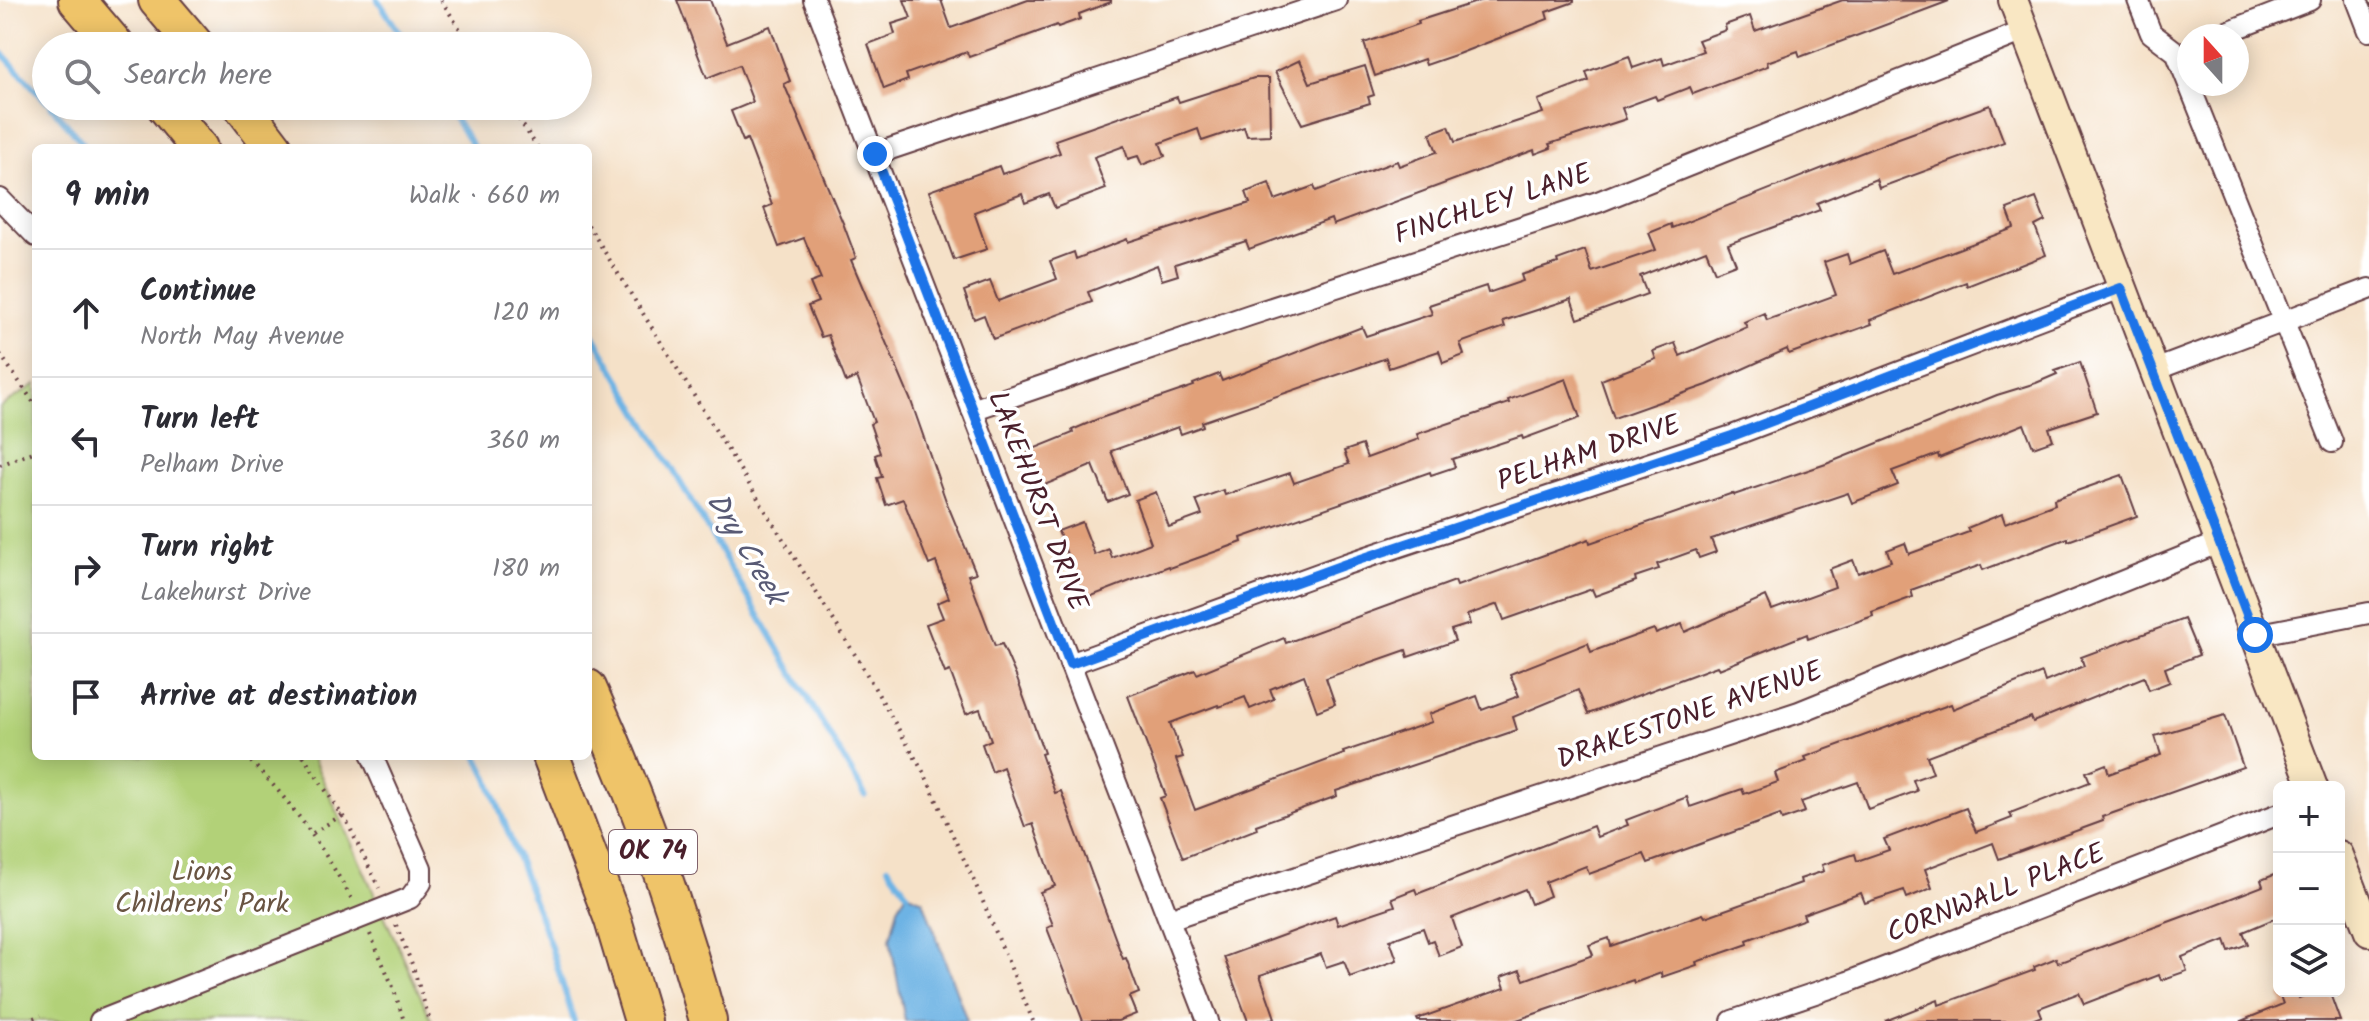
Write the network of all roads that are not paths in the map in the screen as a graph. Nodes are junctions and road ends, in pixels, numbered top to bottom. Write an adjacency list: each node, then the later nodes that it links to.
1 (77, 0): 13 (highway)
2 (157, 0): 14 (highway)
3 (168, 0): 15 (highway)
4 (814, 0): 22 (street, LAKEHURST DRIVE)
5 (1336, 0): 22 (street)
6 (2013, 0): 11 (main road)
7 (2138, 0): 16 (street)
8 (2310, 0): 10 (street)
9 (2357, 0): 12 (street)
10 (2248, 24)
11 (2024, 31): 25 (main road); 29 (street, FINCHLEY LANE)
12 (2369, 31)
13 (104, 32)
14 (184, 32)
15 (187, 32)
16 (2177, 46)
17 (2200, 96): 27 (street)
18 (176, 120): 20 (highway)
19 (253, 120): 21 (highway)
20 (196, 144)
21 (271, 144)
22 (875, 154): 29 (street, LAKEHURST DRIVE)
23 (0, 199): 24 (street)
24 (32, 232)
25 (2121, 288): 28 (main road); 34 (street, PELHAM DRIVE)
26 (2369, 289): 27 (street)
27 (2284, 321): 28 (street); 30 (street)
28 (2152, 371): 31 (main road)
29 (972, 410): 34 (street, LAKEHURST DRIVE)
30 (2332, 442)
31 (2220, 542): 33 (main road); 41 (street, DRAKESTONE AVENUE)
32 (2369, 613): 33 (street)
33 (2255, 635): 38 (main road)
34 (1070, 664): 41 (street, LAKEHURST DRIVE)
35 (592, 697): 45 (highway, OK 74)
36 (374, 760): 43 (street)
37 (553, 760): 44 (highway, OK 74)
38 (2311, 781)
39 (2273, 816): 47 (street, CORNWALL PLACE)
40 (2345, 870): 42 (main road)
41 (1169, 919): 46 (street, LAKEHURST DRIVE)
42 (2369, 932)
43 (100, 1021)
44 (643, 1021)
45 (708, 1021)
46 (1208, 1021)
47 (1732, 1021)

